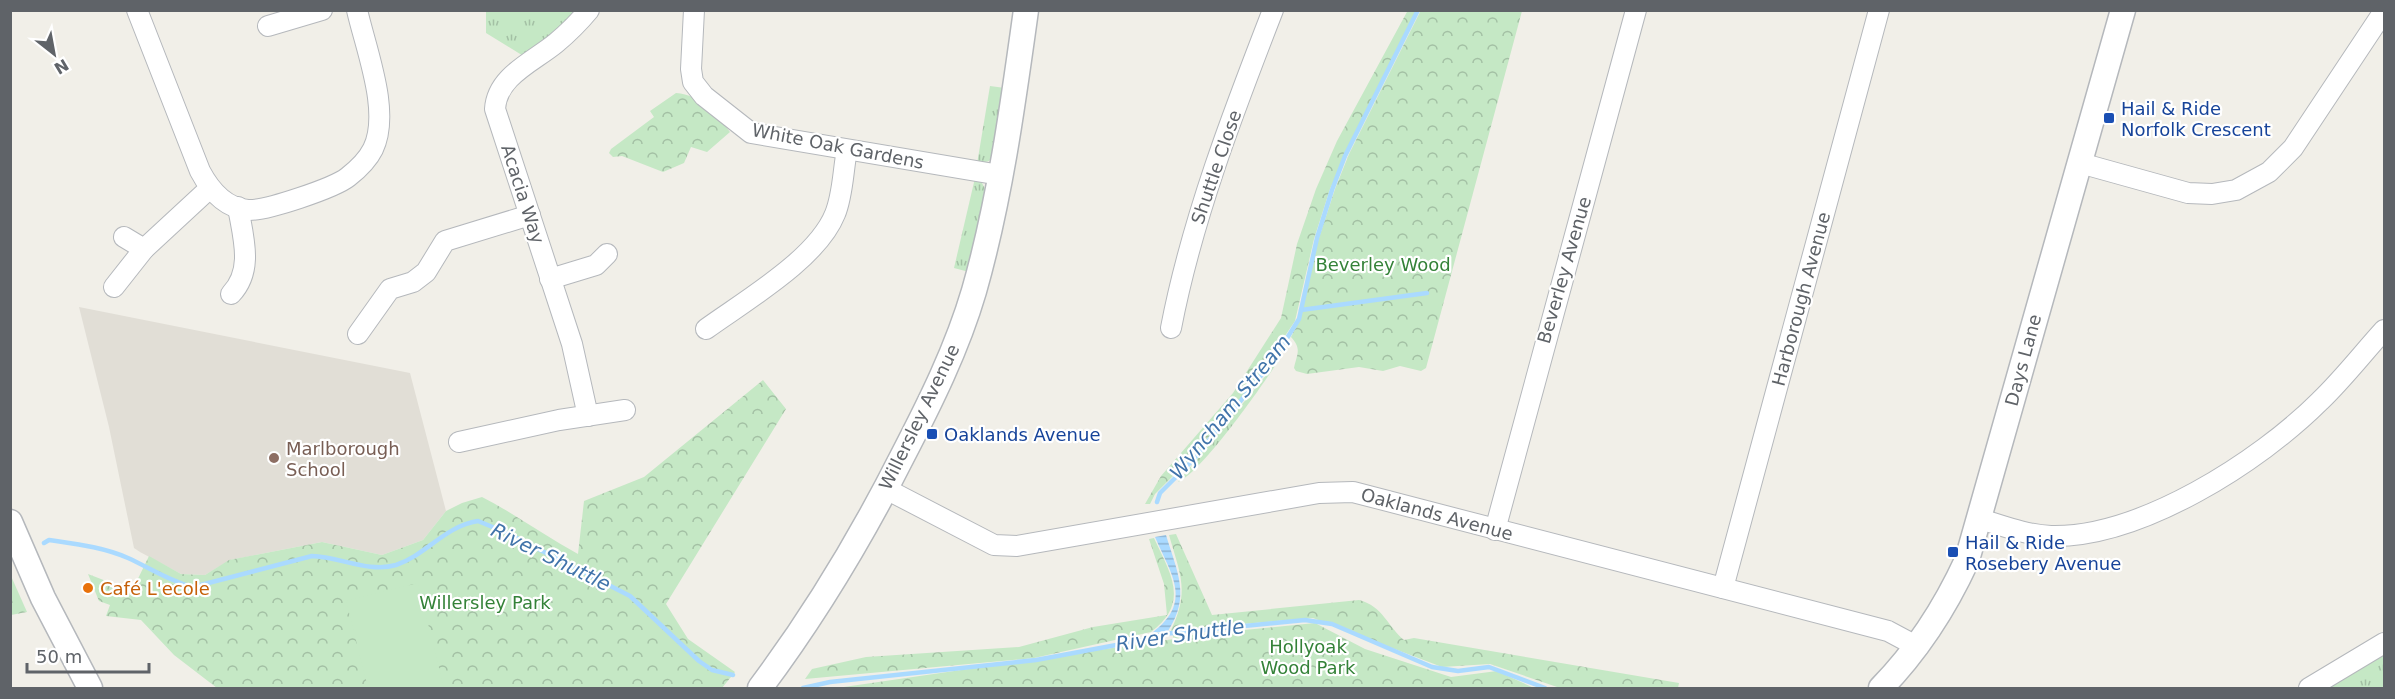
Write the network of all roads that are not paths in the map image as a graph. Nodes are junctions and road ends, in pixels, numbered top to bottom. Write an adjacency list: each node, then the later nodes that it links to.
1 (137, 10): 16 (street)
2 (322, 10): 12 (street)
3 (357, 10): 17 (street)
4 (589, 10): 18 (street, Acacia Way)
5 (694, 10): 13 (street, White Oak Gardens)
6 (1026, 10): 15 (street, Willersley Avenue)
7 (1273, 10): 25 (street, Shuttle Close)
8 (1636, 10): 35 (street, Beverley Avenue)
9 (1879, 10): 36 (street, Harborough Avenue)
10 (2123, 10): 14 (street, Days Lane)
11 (2385, 11): 14 (street)
12 (268, 26)
13 (846, 150): 15 (street, White Oak Gardens); 26 (street)
14 (2080, 163): 33 (street, Days Lane)
15 (1000, 175): 32 (street, Willersley Avenue)
16 (210, 188): 17 (street); 20 (street)
17 (238, 207): 24 (street)
18 (530, 215): 22 (street, Acacia Way); 28 (street)
19 (124, 237): 20 (street)
20 (144, 249): 23 (street)
21 (607, 254): 22 (street)
22 (550, 279): 30 (street, Acacia Way)
23 (114, 287)
24 (231, 294)
25 (1171, 328)
26 (706, 329)
27 (2385, 330): 33 (street)
28 (358, 334)
29 (625, 410): 30 (street)
30 (588, 416): 31 (street)
31 (459, 442)
32 (886, 489): 35 (street, Oaklands Avenue); 40 (street, Willersley Avenue)
33 (1980, 519): 38 (street, Days Lane)
34 (10, 522): 39 (street)
35 (1495, 530): 36 (street, Oaklands Avenue)
36 (1723, 588): 38 (street, Oaklands Avenue)
37 (2385, 643): 42 (street)
38 (1918, 647): 41 (street, Days Lane)
39 (86, 687)
40 (760, 688)
41 (1881, 688)
42 (2309, 688)

